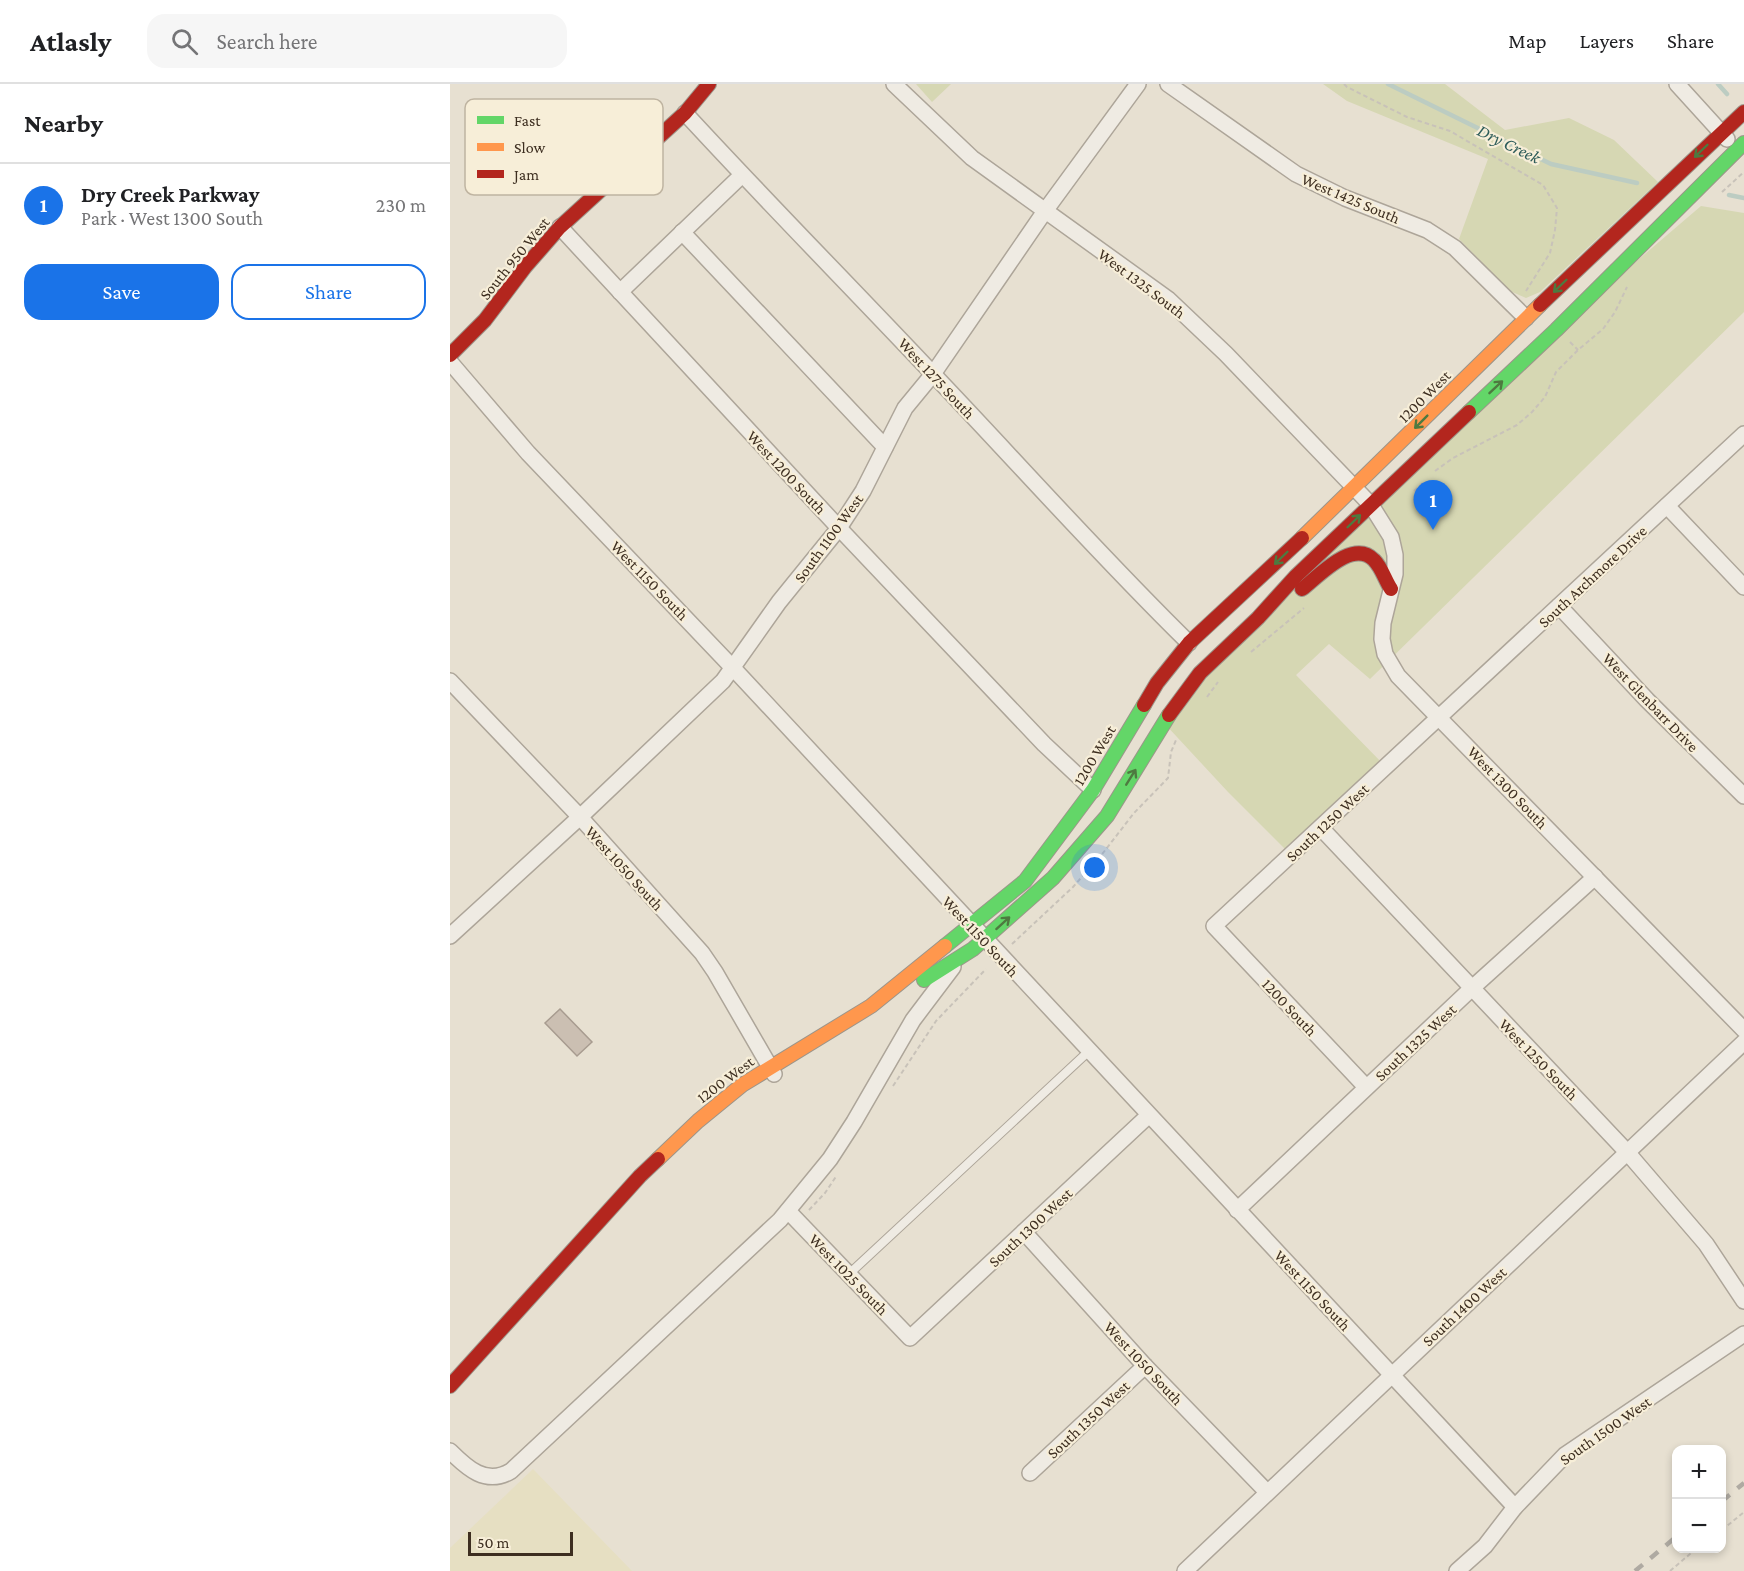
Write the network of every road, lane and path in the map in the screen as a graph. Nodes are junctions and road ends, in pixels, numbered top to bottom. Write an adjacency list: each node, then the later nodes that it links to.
1 (709, 84): 8 (street, South 950 West)
2 (894, 84): 16 (street, West 1325 South)
3 (1138, 84): 16 (street, South 1100 West)
4 (1168, 84): 22 (street, West 1425 South)
5 (1344, 84): 21 (path)
6 (1677, 84): 9 (street)
7 (1744, 112): 9 (street, 1200 West)
8 (686, 113): 10 (street, South 950 West); 13 (street, West 1275 South)
9 (1721, 132): 11 (street); 22 (street, 1200 West, one-way to 22)
10 (663, 134)
11 (1741, 146): 34 (street, 1200 West, one-way to 11)
12 (1744, 172): 15 (path)
13 (742, 175): 18 (street); 27 (street, West 1275 South)
14 (595, 195): 17 (street, South 950 West)
15 (1720, 195)
16 (1045, 211): 27 (street, South 1100 West); 32 (street, West 1325 South)
17 (560, 227): 20 (street, West 1200 South); 25 (street, South 950 West)
18 (682, 232): 20 (street); 29 (street)
19 (1629, 282): 24 (path)
20 (620, 292): 36 (street, West 1200 South)
21 (1527, 295)
22 (1526, 318): 32 (street, 1200 West, one-way to 32)
23 (1565, 338): 24 (path)
24 (1578, 350): 30 (path)
25 (450, 355)
26 (450, 362): 44 (street, West 1150 South)
27 (933, 374): 29 (street, South 1100 West); 42 (street, West 1275 South)
28 (1744, 434): 35 (street, South Archmore Drive)
29 (885, 447): 36 (street, South 1100 West)
30 (1430, 475)
31 (1424, 482): 33 (path)
32 (1355, 487): 34 (street, West 1325 South); 42 (street, 1200 West, one-way to 42)
33 (1410, 494)
34 (1371, 504): 38 (street, West 1300 South); 41 (street, 1200 West, one-way to 34)
35 (1667, 506): 37 (street); 39 (street, South Archmore Drive)
36 (839, 528): 44 (street, South 1100 West); 50 (street, West 1200 South)
37 (1744, 587)
38 (1391, 589): 41 (street); 48 (street, West 1300 South)
39 (1559, 606): 48 (street, South Archmore Drive); 51 (street, West Glenbarr Drive)
40 (1306, 607): 43 (path)
41 (1258, 618): 58 (street, 1200 West, one-way to 41)
42 (1189, 643): 50 (street, 1200 West)
43 (1245, 656)
44 (733, 668): 52 (street, South 1100 West); 55 (street, West 1150 South)
45 (1221, 679): 47 (path)
46 (450, 681): 52 (street, West 1050 South)
47 (1201, 704)
48 (1440, 718): 53 (street, South 1250 West); 54 (street, West 1300 South)
49 (1179, 734): 59 (path)
50 (1093, 790): 55 (street, 1200 West)
51 (1744, 796)
52 (580, 817): 57 (street, South 1100 West); 66 (street, West 1050 South)
53 (1321, 828): 56 (street, South 1250 West); 62 (street, West 1250 South)
54 (1595, 877): 62 (street, South 1325 West); 63 (street, West 1300 South)
55 (972, 926): 58 (street, West 1150 South); 66 (street, 1200 West)
56 (1214, 926): 67 (street, 1200 South)
57 (450, 936)
58 (984, 939): 60 (street, 1200 West); 65 (street, West 1150 South)
59 (1012, 944)
60 (958, 960): 66 (street, 1200 West); 74 (street)
61 (986, 969): 68 (path)
62 (1471, 989): 67 (street, South 1325 West); 70 (street, West 1250 South)
63 (1744, 1030)
64 (1744, 1042): 70 (street, South 1400 West)
65 (1089, 1051): 69 (street, West 1150 South); 76 (lane)
66 (772, 1070): 82 (street, 1200 West); 83 (street, 1200 West)
67 (1366, 1087): 73 (street, South 1325 West)
68 (888, 1095)
69 (1148, 1116): 73 (street, West 1150 South); 75 (street, South 1300 West)
70 (1627, 1152): 77 (street, West 1250 South); 81 (street, South 1400 West)
71 (840, 1171): 72 (path)
72 (810, 1209)
73 (1237, 1210): 81 (street, West 1150 South)
74 (788, 1211): 76 (street, West 1025 South); 84 (street)
75 (1024, 1232): 79 (street, South 1300 West); 80 (street, West 1050 South)
76 (849, 1274): 79 (street, West 1025 South)
77 (1744, 1301)
78 (1744, 1334): 87 (street, South 1500 West)
79 (910, 1338)
80 (1145, 1365): 85 (street, South 1350 West); 86 (street, West 1050 South)
81 (1391, 1374): 86 (street, South 1400 West); 87 (street, West 1150 South)
82 (450, 1386)
83 (450, 1399)
84 (450, 1450)
85 (1030, 1473)
86 (1267, 1492): 91 (street, South 1400 West)
87 (1515, 1508): 92 (street, South 1500 West)
88 (1744, 1512): 89 (path)
89 (1726, 1527)
90 (1691, 1553): 93 (path)
91 (1185, 1571)
92 (1457, 1571)
93 (1670, 1571)

